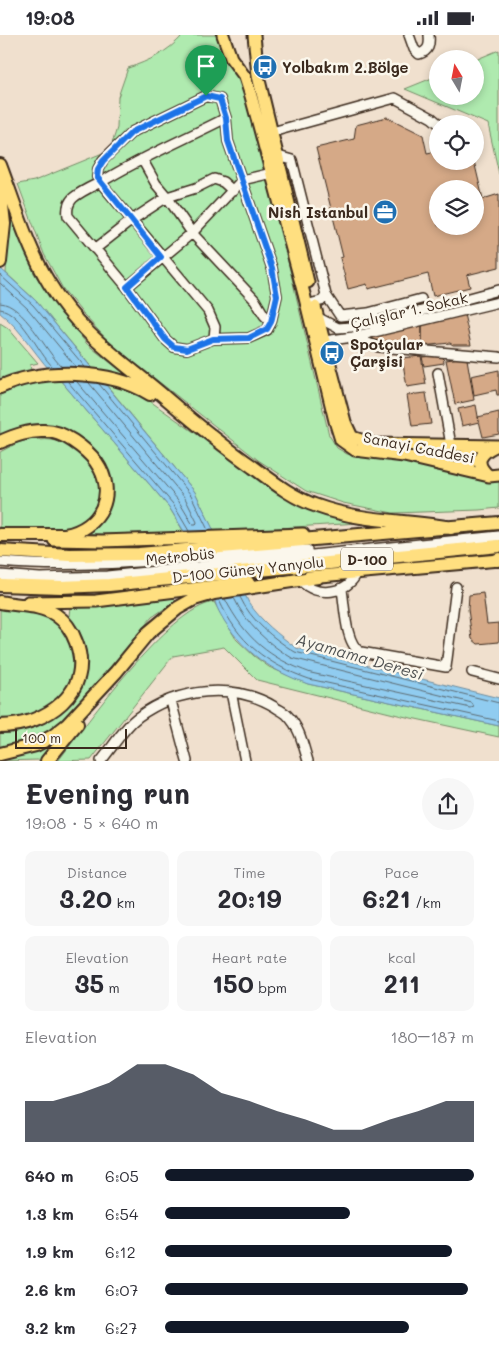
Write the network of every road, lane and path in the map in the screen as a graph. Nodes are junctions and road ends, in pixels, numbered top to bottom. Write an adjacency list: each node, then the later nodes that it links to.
1 (223, 35): 6 (main road, Sanayi Caddesi)
2 (254, 35): 5 (main road, Sanayi Caddesi)
3 (410, 35): 4 (street)
4 (429, 35)
5 (257, 63): 6 (main road); 9 (main road, Sanayi Caddesi)
6 (238, 69): 9 (main road, Sanayi Caddesi)
7 (429, 116): 10 (street)
8 (226, 118): 12 (street); 15 (street); 16 (street)
9 (263, 118): 10 (main road, Sanayi Caddesi); 14 (main road, Sanayi Caddesi)
10 (272, 132): 11 (main road, Sanayi Caddesi)
11 (278, 156): 27 (street); 29 (main road, Sanayi Caddesi)
12 (142, 159): 16 (street); 19 (street)
13 (0, 165): 40 (highway)
14 (272, 173): 15 (street); 45 (main road, Sanayi Caddesi)
15 (242, 180): 18 (street); 32 (street)
16 (100, 182): 20 (street); 22 (street)
17 (0, 187): 23 (highway)
18 (233, 191): 19 (street); 21 (street)
19 (167, 197): 20 (street); 21 (street)
20 (132, 220): 22 (street); 24 (street)
21 (192, 233): 24 (street); 32 (street)
22 (95, 249): 25 (street)
23 (1, 257)
24 (161, 257): 25 (street); 35 (street)
25 (127, 287): 35 (street)
26 (499, 290): 33 (street)
27 (326, 295): 28 (street); 29 (street)
28 (421, 299)
29 (314, 303): 31 (main road, Sanayi Caddesi)
30 (499, 303): 34 (street, Çalışlar 1. Sokak)
31 (317, 317): 33 (street); 36 (main road, Sanayi Caddesi)
32 (271, 322): 35 (street)
33 (338, 328): 34 (street)
34 (353, 337): 36 (street, Çalışlar 1. Sokak); 37 (street)
35 (214, 339)
36 (324, 341): 42 (main road, Sanayi Caddesi)
37 (499, 357)
38 (438, 373): 42 (street)
39 (0, 387): 40 (highway)
40 (178, 410): 50 (highway)
41 (0, 442): 52 (highway)
42 (451, 445): 43 (main road, Sanayi Caddesi)
43 (464, 446): 44 (main road, Sanayi Caddesi); 45 (main road)
44 (497, 446): 46 (main road)
45 (456, 468): 46 (main road, Sanayi Caddesi)
46 (494, 476)
47 (499, 519): 49 (main road)
48 (499, 523): 49 (highway, D-100)
49 (484, 525): 50 (highway, D-100)
50 (451, 528): 51 (highway, D-100)
51 (370, 535): 52 (main road); 56 (highway, D-100)
52 (0, 536)
53 (499, 536): 55 (street, Metrobüs)
54 (499, 546): 63 (highway, D-100)
55 (362, 549): 58 (street, Metrobüs); 60 (street, Metrobüs)
56 (0, 551)
57 (498, 559): 59 (main road, D-100 Güney Yanyolu)
58 (0, 562)
59 (358, 573): 61 (main road, D-100 Güney Yanyolu); 65 (street)
60 (0, 575)
61 (318, 577): 62 (highway); 66 (main road, D-100 Güney Yanyolu)
62 (301, 581): 65 (street); 67 (highway)
63 (0, 585)
64 (456, 587): 65 (street)
65 (342, 590)
66 (0, 601): 72 (highway)
67 (116, 672): 73 (highway); 74 (highway)
68 (472, 673): 69 (street)
69 (499, 679)
70 (230, 692): 71 (street); 77 (street); 78 (street)
71 (171, 701): 75 (street); 76 (street)
72 (0, 726)
73 (0, 754)
74 (47, 761)
75 (101, 761)
76 (187, 761)
77 (245, 761)
78 (308, 761)

